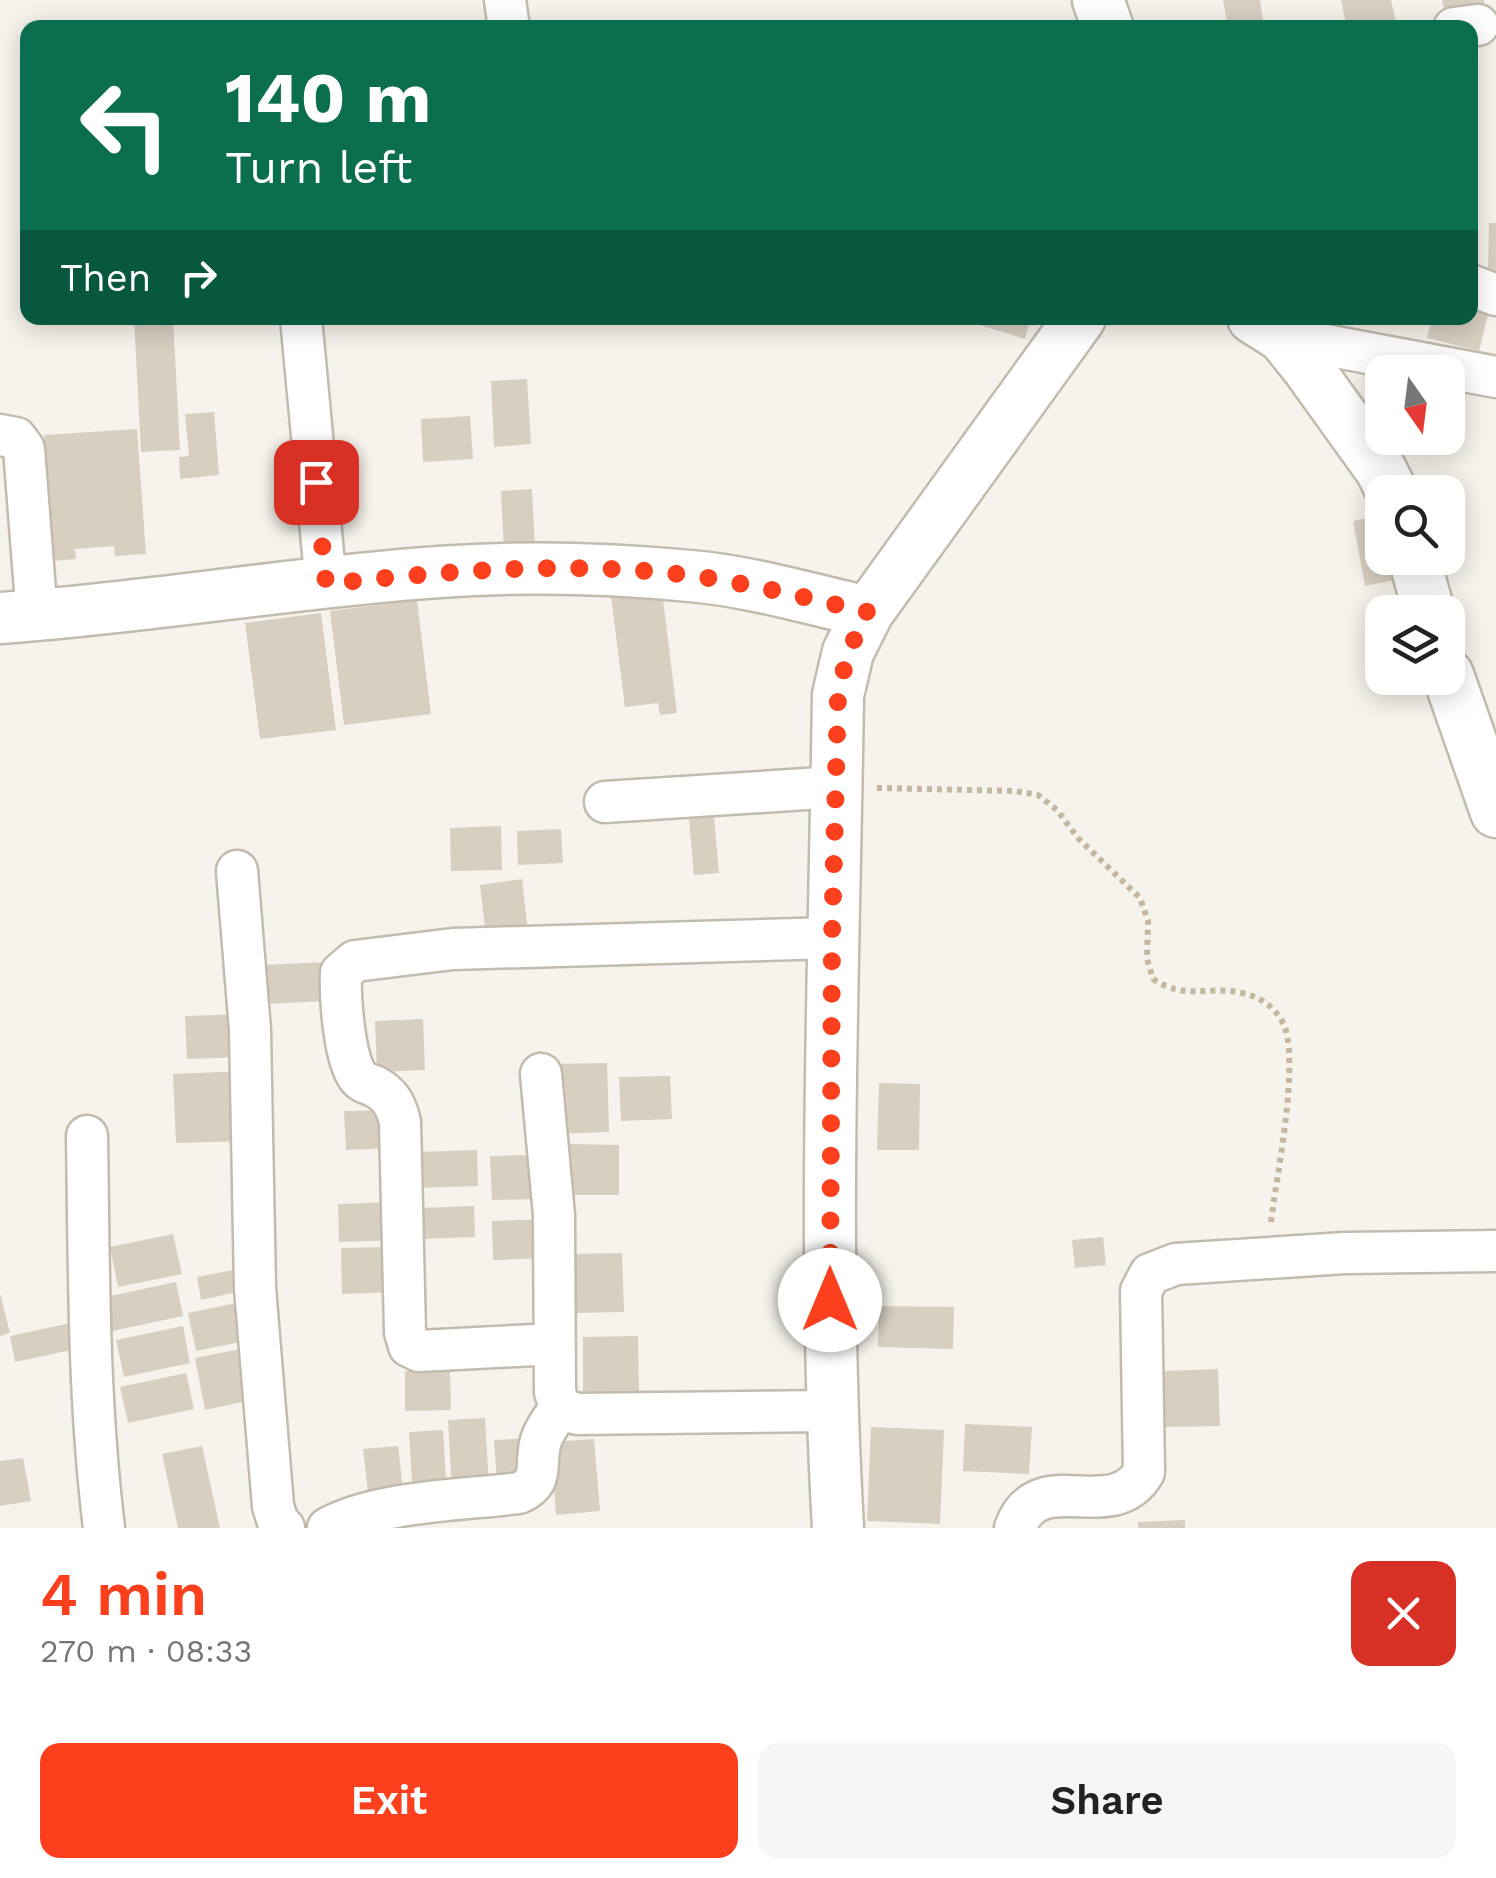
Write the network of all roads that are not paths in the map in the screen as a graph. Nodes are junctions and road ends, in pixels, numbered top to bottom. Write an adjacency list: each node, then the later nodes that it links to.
1 (302, 325): 7 (street)
2 (1075, 325): 8 (street)
3 (1268, 328): 4 (street); 6 (street)
4 (1496, 377)
5 (0, 435): 9 (street)
6 (1384, 475)
7 (326, 584): 8 (street); 9 (street)
8 (868, 612): 11 (street)
9 (18, 617)
10 (1455, 695): 13 (street)
11 (837, 788): 12 (street); 15 (street)
12 (606, 802)
13 (1496, 812)
14 (237, 871): 23 (street)
15 (832, 938): 19 (street); 21 (street)
16 (541, 1074): 19 (street)
17 (88, 1136): 22 (street)
18 (1496, 1251): 26 (street)
19 (554, 1344): 20 (street)
20 (560, 1408): 21 (street); 24 (street)
21 (831, 1411): 25 (street)
22 (104, 1528)
23 (284, 1528)
24 (328, 1528)
25 (838, 1528)
26 (1014, 1528)

